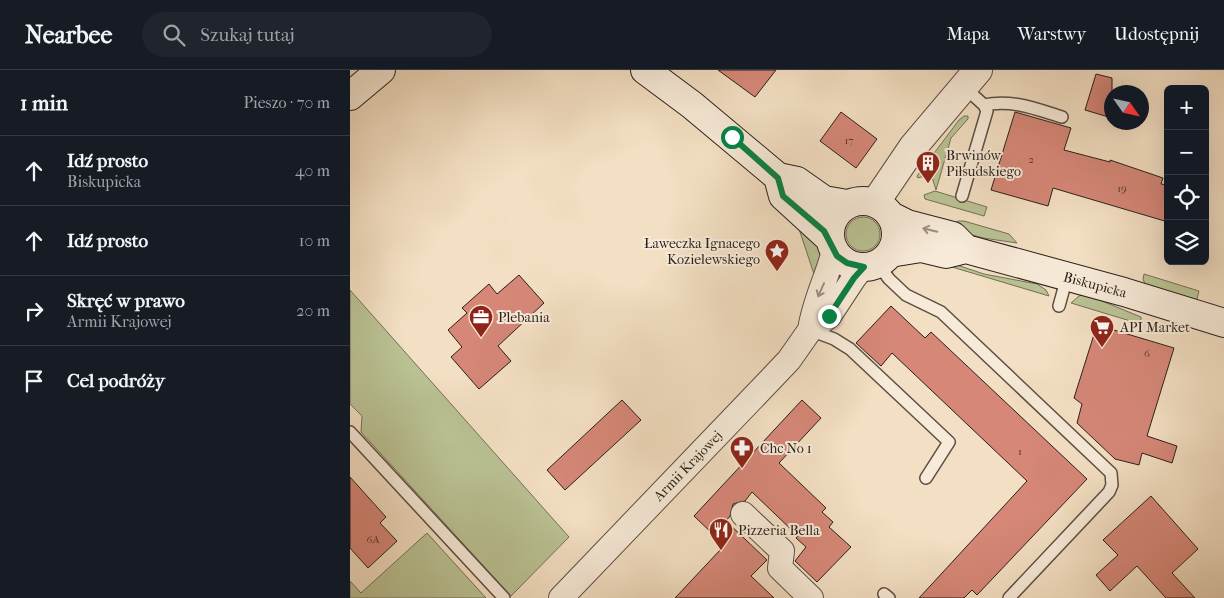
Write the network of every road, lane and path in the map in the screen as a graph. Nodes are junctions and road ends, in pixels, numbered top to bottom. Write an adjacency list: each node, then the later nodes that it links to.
1 (381, 70): 4 (main road)
2 (645, 70): 7 (main road)
3 (971, 78): 5 (lane); 10 (main road)
4 (350, 96)
5 (984, 105): 6 (lane); 8 (lane)
6 (1062, 117)
7 (778, 178): 9 (main road); 11 (main road)
8 (962, 196)
9 (847, 204): 10 (main road); 11 (main road)
10 (883, 209): 12 (main road, Biskupicka, one-way to 10); 13 (main road)
11 (832, 245): 13 (main road); 17 (street, Armii Krajowej, one-way to 17)
12 (966, 249): 13 (main road, Biskupicka); 14 (main road, Biskupicka)
13 (877, 261): 17 (street, Armii Krajowej); 24 (lane)
14 (1067, 277): 15 (lane); 16 (main road, Biskupicka)
15 (1058, 306)
16 (1224, 323)
17 (810, 330): 19 (lane); 22 (street, Armii Krajowej)
18 (350, 432): 21 (lane)
19 (926, 478)
20 (743, 514): 23 (street)
21 (504, 598)
22 (561, 598)
23 (811, 598)
24 (1008, 598)

